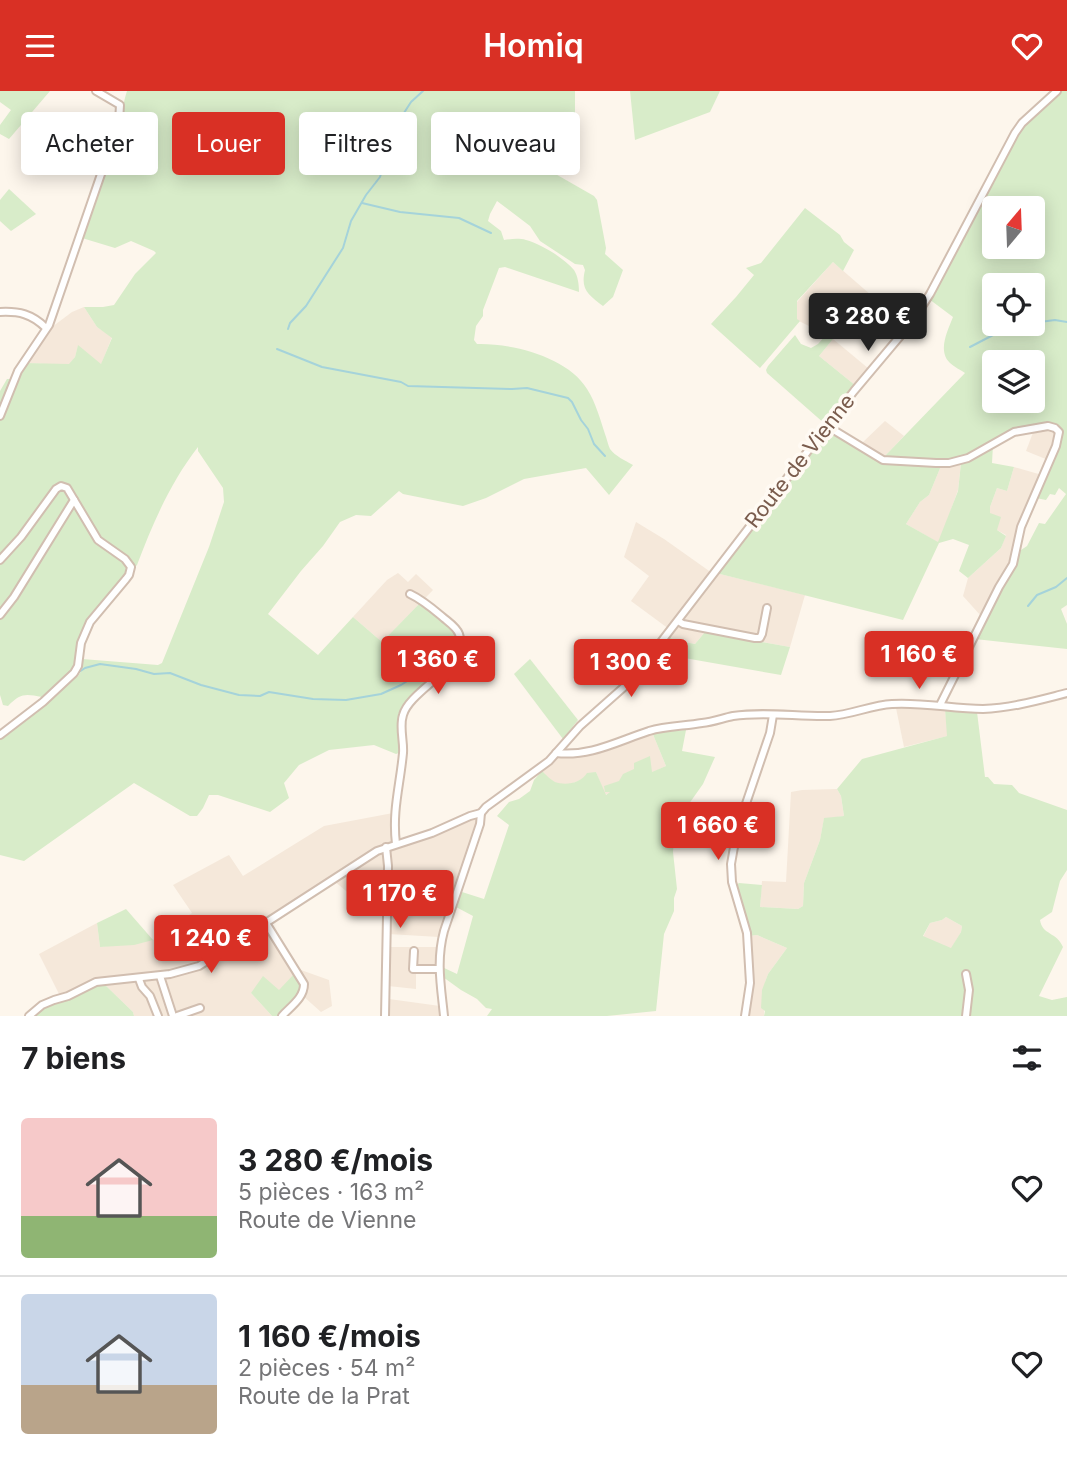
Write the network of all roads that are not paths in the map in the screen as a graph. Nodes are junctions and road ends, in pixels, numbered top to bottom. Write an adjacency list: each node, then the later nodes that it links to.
1 (96, 91): 4 (street)
2 (1057, 91): 6 (street, Route de Vienne)
3 (0, 312): 4 (street)
4 (46, 328): 5 (street)
5 (0, 416)
6 (827, 426): 12 (street, Route de Vienne); 14 (street)
7 (74, 500): 8 (street); 11 (street); 16 (street)
8 (0, 560)
9 (410, 594): 19 (street)
10 (768, 608): 12 (street)
11 (0, 615)
12 (678, 621): 17 (street, Route de Vienne)
13 (1067, 693): 14 (street)
14 (940, 705): 15 (street)
15 (773, 715): 17 (street); 34 (street)
16 (0, 735)
17 (556, 754): 18 (street, Route de Vienne)
18 (481, 813): 19 (street, Route de Vienne); 23 (street)
19 (396, 844): 20 (street, Route de Vienne)
20 (386, 847): 21 (street, Route de Vienne); 32 (street)
21 (266, 923): 25 (street, Route de Vienne); 31 (street)
22 (414, 951): 23 (street)
23 (439, 969): 33 (street)
24 (966, 974): 35 (street)
25 (160, 976): 26 (street, Route de Vienne); 30 (street)
26 (139, 979): 28 (street, Route de Vienne); 29 (street)
27 (200, 1008): 30 (street)
28 (29, 1016)
29 (158, 1016)
30 (175, 1016)
31 (282, 1016)
32 (385, 1016)
33 (444, 1016)
34 (745, 1016)
35 (966, 1016)

